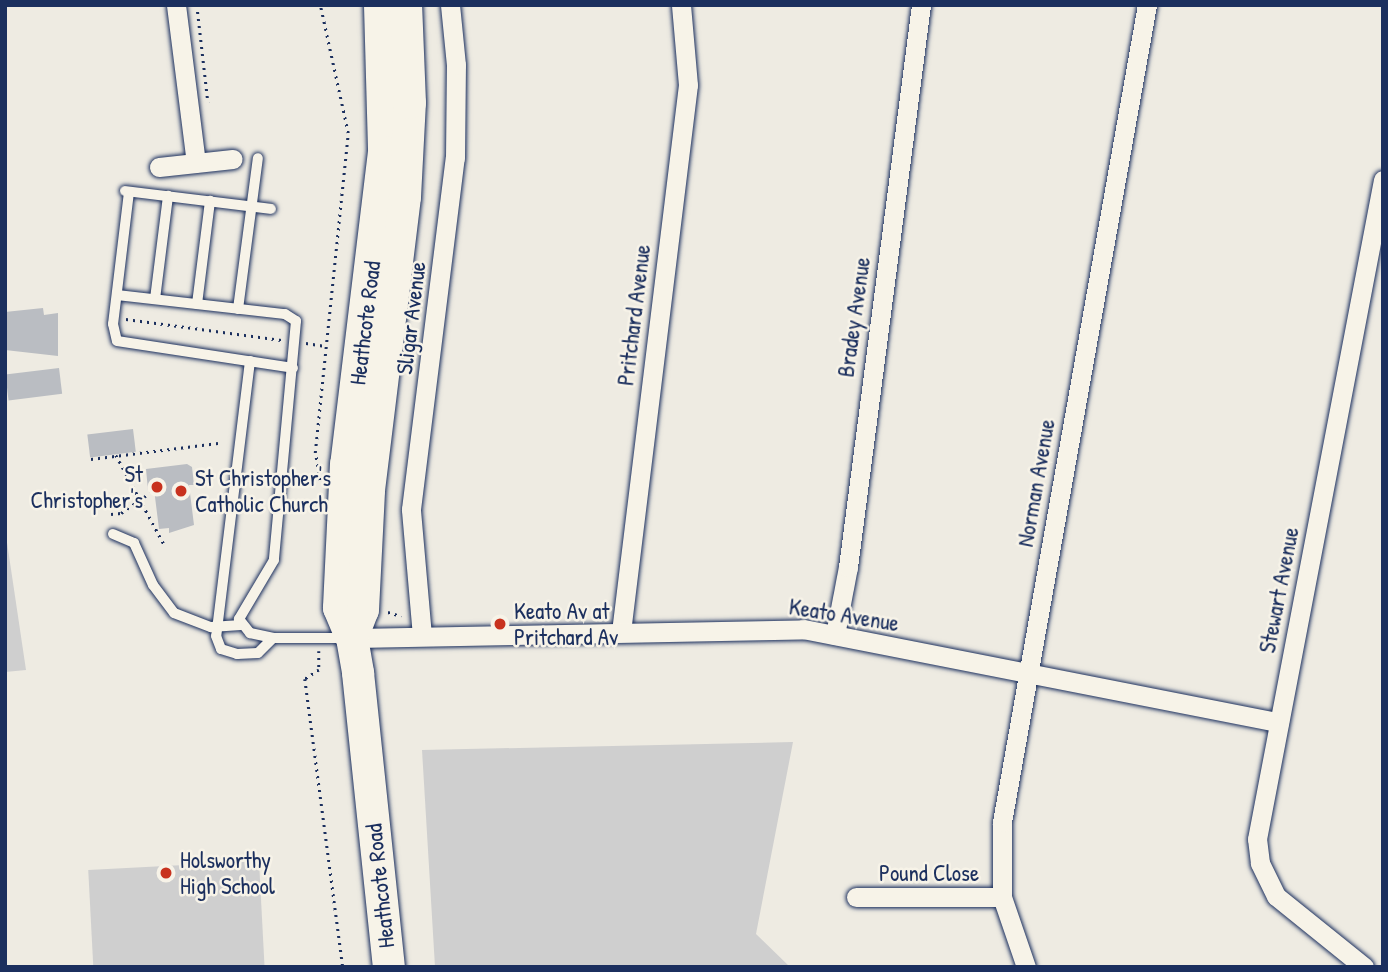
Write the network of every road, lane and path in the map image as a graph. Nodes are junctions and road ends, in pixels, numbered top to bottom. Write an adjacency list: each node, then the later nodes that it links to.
1 (176, 5): 13 (street)
2 (197, 5): 10 (path)
3 (320, 5): 26 (path)
4 (380, 5): 44 (main road, Heathcote Road)
5 (406, 5): 44 (main road, Heathcote Road)
6 (450, 5): 42 (street, Sligar Avenue)
7 (681, 5): 40 (street, Pritchard Avenue)
8 (921, 5): 41 (street, Bradey Avenue)
9 (1147, 5): 46 (street, Norman Avenue)
10 (209, 108)
11 (258, 158): 18 (lane)
12 (233, 159): 13 (street)
13 (196, 163): 14 (street)
14 (159, 167)
15 (1383, 180): 47 (street, Stewart Avenue)
16 (168, 196): 17 (lane); 20 (lane); 21 (lane)
17 (209, 201): 18 (lane); 22 (lane)
18 (251, 206): 19 (lane); 23 (lane)
19 (271, 209)
20 (117, 295): 21 (lane); 24 (lane)
21 (155, 299): 22 (lane)
22 (197, 304): 23 (lane)
23 (238, 309): 25 (lane)
24 (114, 317): 25 (path); 27 (lane)
25 (296, 342): 26 (path); 28 (lane)
26 (324, 346): 32 (path)
27 (250, 361): 28 (lane); 39 (lane)
28 (293, 369): 38 (lane)
29 (218, 443): 30 (path)
30 (116, 455): 31 (path); 34 (path)
31 (91, 459)
32 (325, 488)
33 (150, 493): 34 (path)
34 (140, 500): 35 (path); 37 (path)
35 (111, 514)
36 (113, 534): 39 (lane)
37 (165, 546)
38 (241, 625): 39 (lane); 43 (lane)
39 (217, 627): 43 (lane)
40 (621, 632): 41 (street, Keato Avenue); 42 (street, Keato Avenue)
41 (835, 635): 46 (street, Keato Avenue)
42 (422, 636): 44 (street, Keato Avenue)
43 (273, 638): 44 (lane)
44 (352, 638): 51 (main road, Heathcote Road)
45 (319, 670): 50 (path)
46 (1028, 674): 47 (street, Keato Avenue); 49 (street, Norman Avenue)
47 (1279, 722): 53 (street, Stewart Avenue)
48 (856, 897): 49 (street, Pound Close)
49 (1002, 897): 52 (street, Norman Avenue)
50 (343, 967)
51 (389, 967)
52 (1026, 967)
53 (1364, 967)

